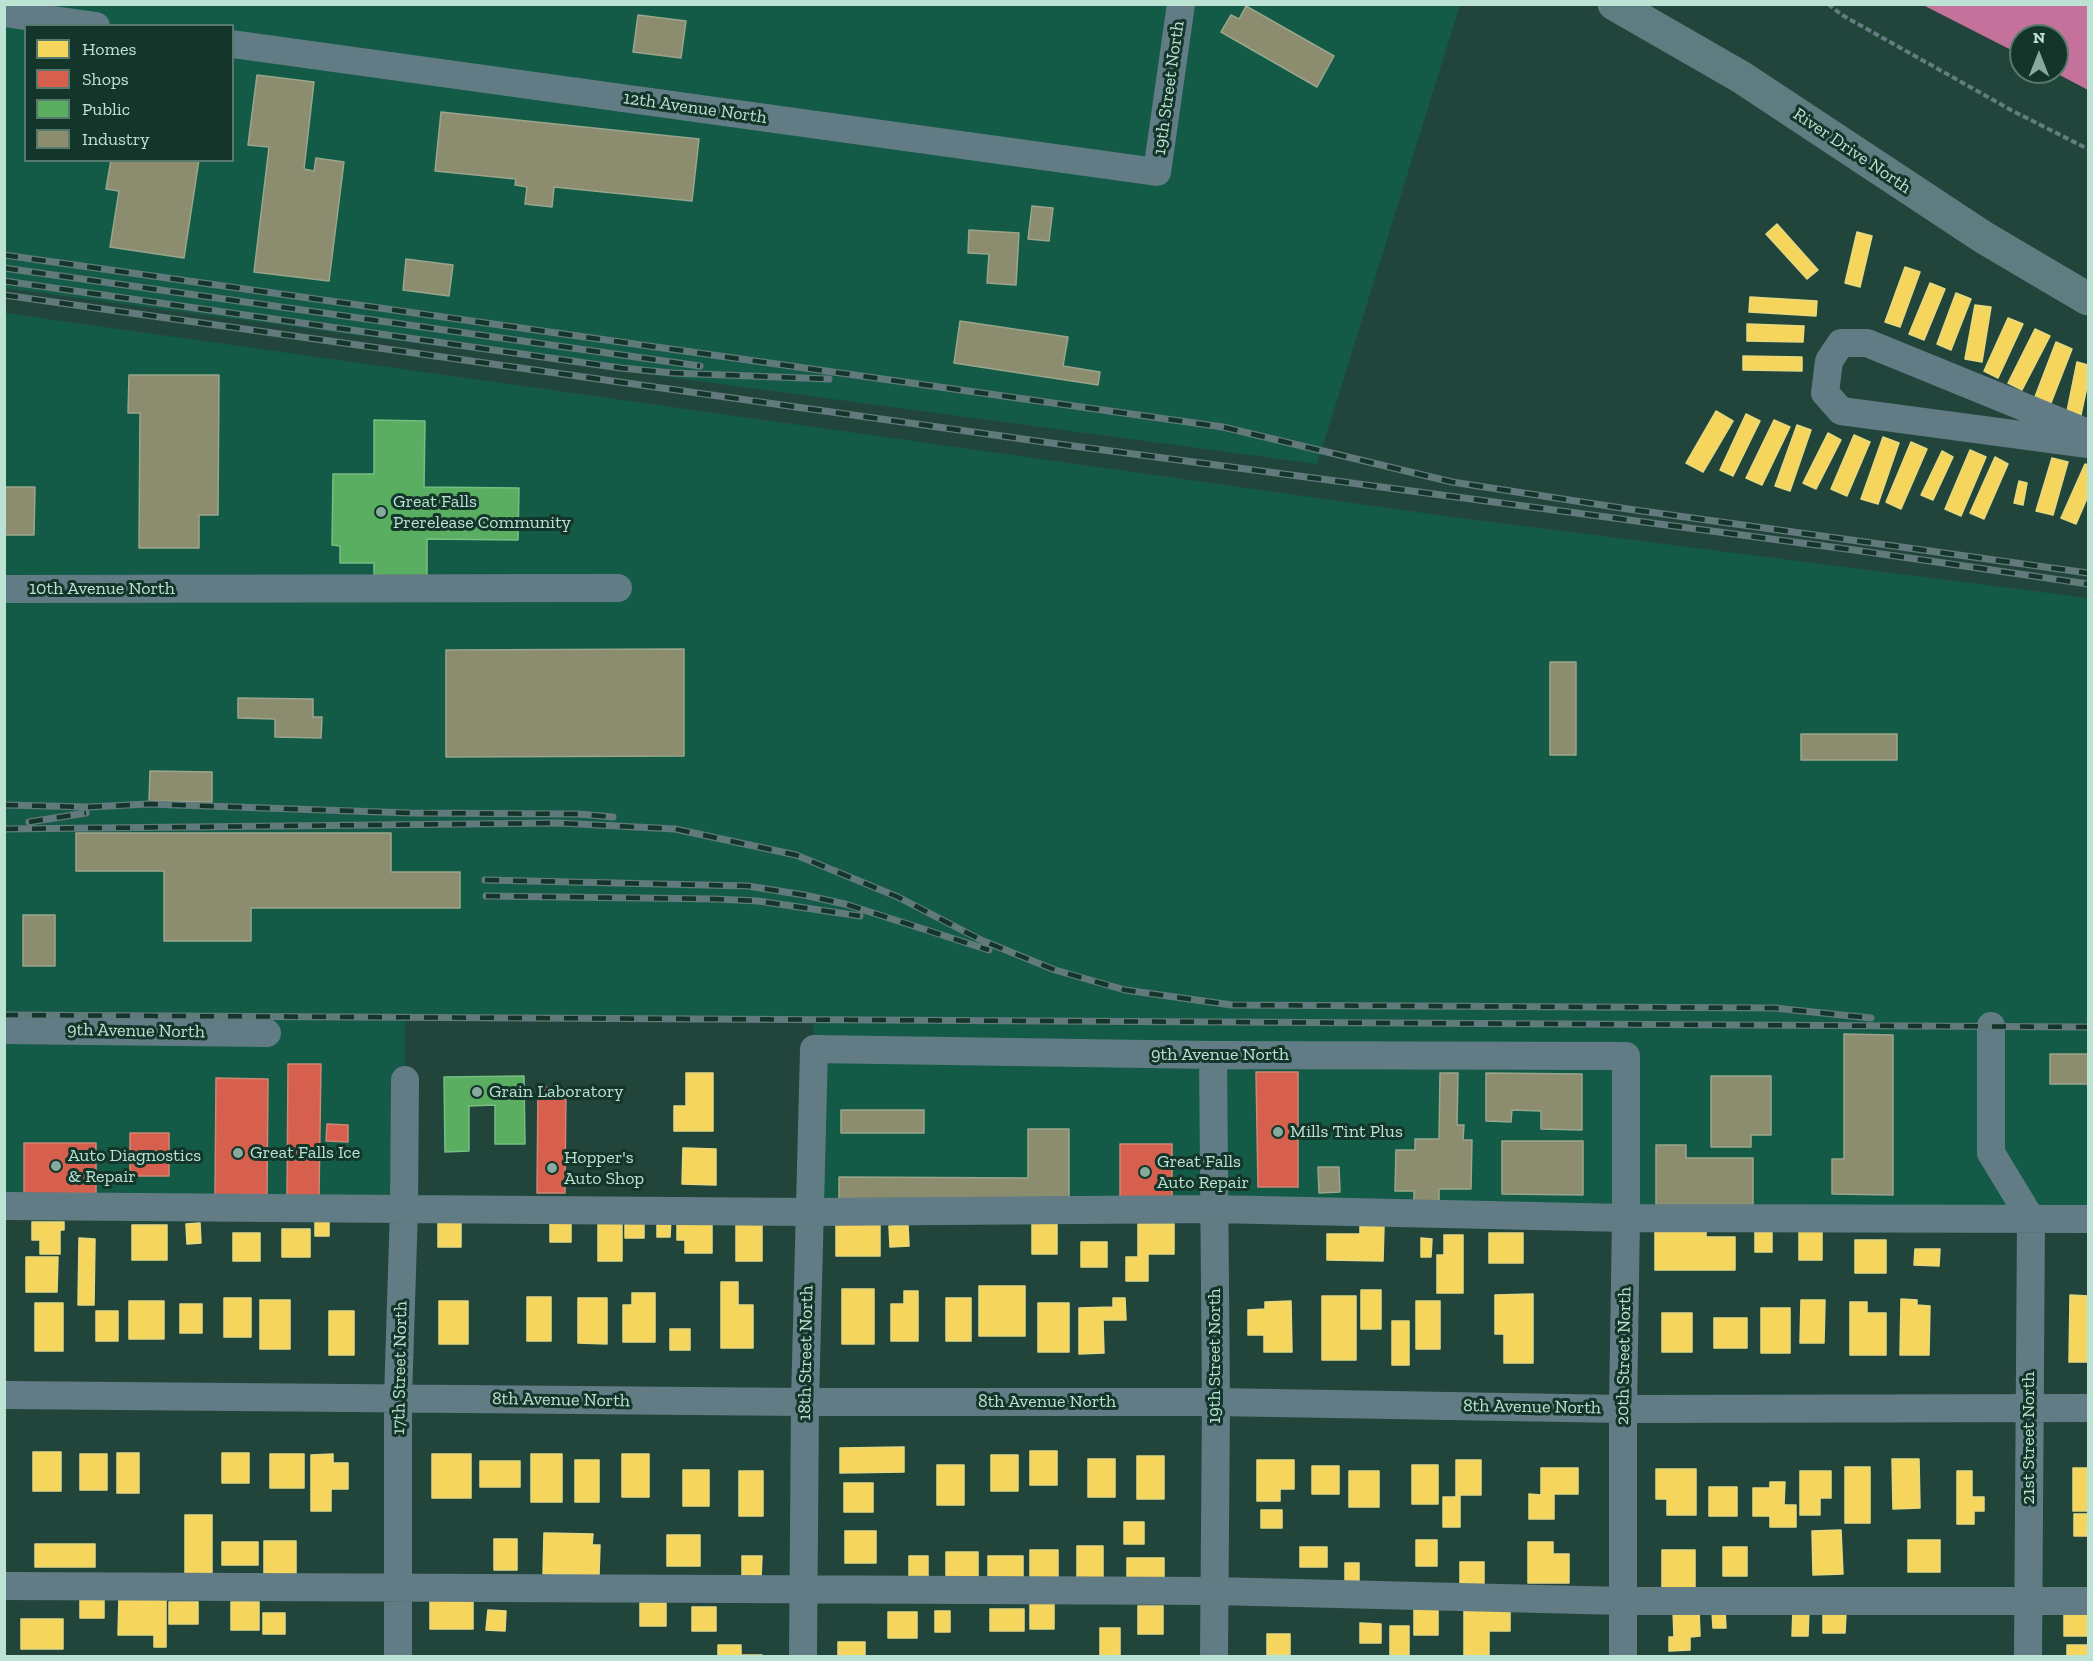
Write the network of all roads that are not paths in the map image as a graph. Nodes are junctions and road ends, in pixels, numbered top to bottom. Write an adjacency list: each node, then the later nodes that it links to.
1 (1181, 4): 6 (street, 19th Street North)
2 (1614, 4): 7 (main road, River Drive North)
3 (4, 13): 4 (street)
4 (82, 24)
5 (234, 44): 6 (street, 12th Avenue North)
6 (1157, 172)
7 (2088, 299)
8 (2088, 434): 9 (street)
9 (2088, 444)
10 (618, 588): 11 (street, 10th Avenue North)
11 (4, 589)
12 (1991, 1026): 24 (street)
13 (4, 1030): 14 (street, 9th Avenue North)
14 (267, 1033)
15 (814, 1049): 16 (street, 9th Avenue North); 22 (street, 18th Street North)
16 (1213, 1055): 17 (street, 9th Avenue North); 21 (street, 19th Street North)
17 (1626, 1056): 23 (street, 20th Street North)
18 (405, 1080): 20 (street, 17th Street North)
19 (4, 1206): 20 (street)
20 (404, 1208): 22 (street); 27 (street, 17th Street North)
21 (1214, 1209): 22 (street); 23 (street); 29 (street, 19th Street North)
22 (809, 1212): 28 (street, 18th Street North)
23 (1626, 1218): 24 (street); 32 (street, 20th Street North)
24 (2031, 1219): 25 (street); 30 (street, 21st Street North)
25 (2088, 1219)
26 (4, 1395): 27 (street, 8th Avenue North)
27 (398, 1398): 28 (street, 8th Avenue North); 34 (street, 17th Street North)
28 (805, 1402): 29 (street, 8th Avenue North); 35 (street, 18th Street North)
29 (1216, 1402): 32 (street, 8th Avenue North); 36 (street, 19th Street North)
30 (2028, 1407): 31 (street, 8th Avenue North); 32 (street, 8th Avenue North); 38 (street, 21st Street North)
31 (2088, 1408)
32 (1623, 1409): 37 (street, 20th Street North)
33 (4, 1586): 34 (street)
34 (398, 1588): 35 (street); 40 (street, 17th Street North)
35 (804, 1588): 36 (street); 41 (street, 18th Street North)
36 (1215, 1590): 37 (street); 42 (street, 19th Street North)
37 (1623, 1600): 38 (street); 43 (street, 20th Street North)
38 (2028, 1600): 39 (street); 44 (street, 21st Street North)
39 (2088, 1600)
40 (398, 1656)
41 (803, 1656)
42 (1214, 1656)
43 (1623, 1656)
44 (2028, 1656)

